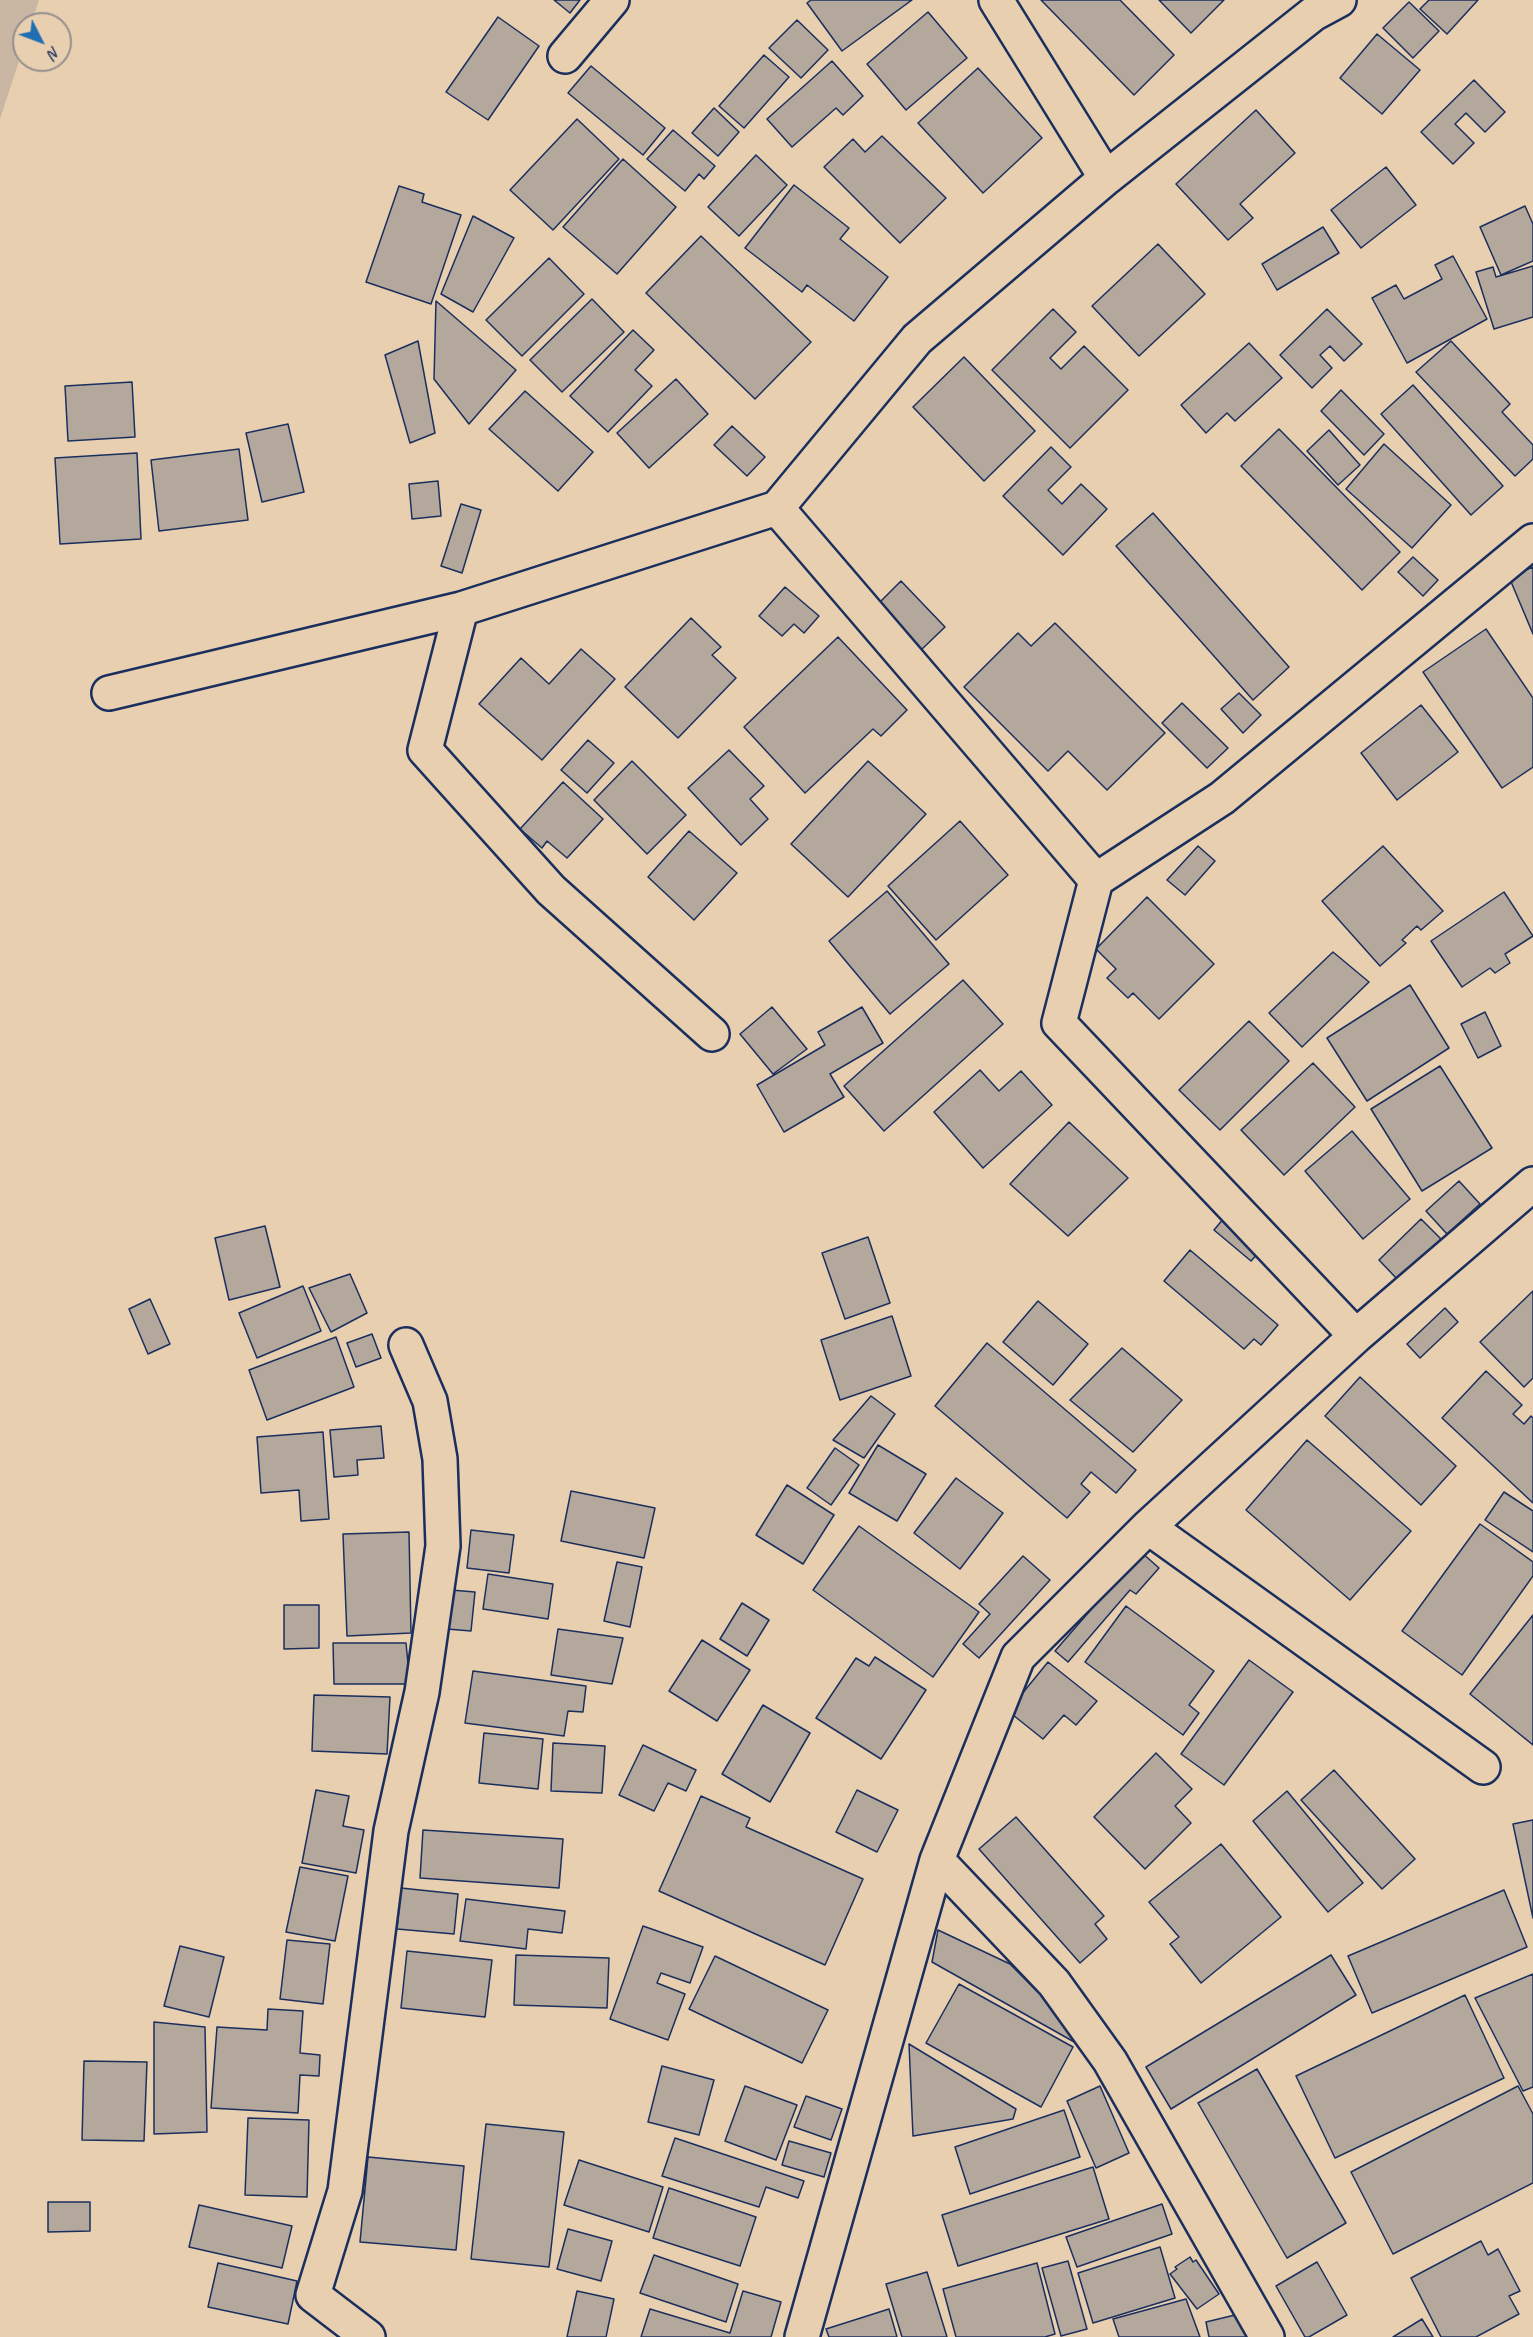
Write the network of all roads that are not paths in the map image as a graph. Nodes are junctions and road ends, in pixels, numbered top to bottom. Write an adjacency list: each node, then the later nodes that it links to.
1 (612, 0): 4 (street)
2 (996, 0): 5 (street)
3 (1340, 0): 5 (street)
4 (565, 56)
5 (1106, 178): 6 (street)
6 (777, 508): 8 (street); 10 (street)
7 (1533, 541): 10 (street)
8 (460, 609): 9 (street); 11 (street)
9 (109, 693)
10 (1096, 880): 13 (street)
11 (712, 1034)
12 (1533, 1184): 13 (street)
13 (1356, 1336): 15 (street)
14 (406, 1346): 18 (street)
15 (1148, 1527): 16 (street); 17 (street)
16 (1483, 1767)
17 (937, 1860): 19 (street); 20 (street)
18 (368, 2337)
19 (802, 2337)
20 (1267, 2337)

